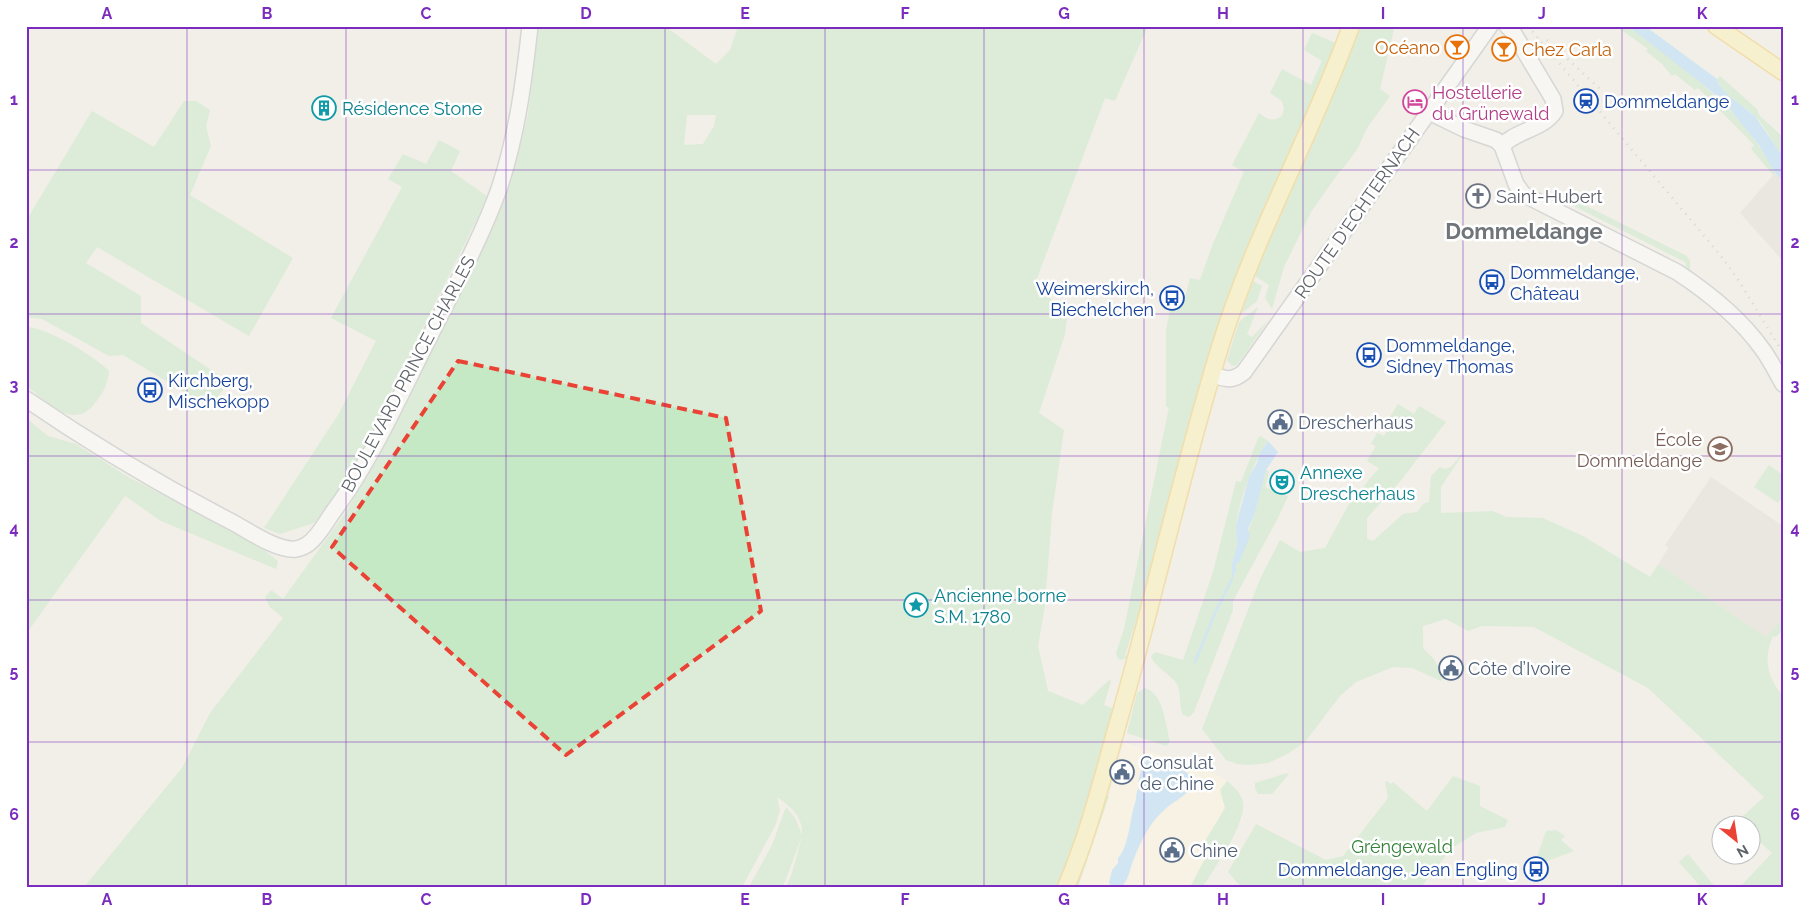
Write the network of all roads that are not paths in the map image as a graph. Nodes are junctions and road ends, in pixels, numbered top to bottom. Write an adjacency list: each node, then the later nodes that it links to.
1 (530, 26): 11 (street, BOULEVARD PRINCE CHARLES)
2 (1350, 26): 9 (main road)
3 (1490, 26): 7 (street, ROUTE D'ECHTERNACH)
4 (1507, 26): 8 (street)
5 (1716, 26): 6 (main road)
6 (1783, 72)
7 (1429, 112): 8 (street); 9 (street, ROUTE D'ECHTERNACH)
8 (1502, 146): 10 (street)
9 (1212, 375): 12 (main road)
10 (1783, 384)
11 (26, 399)
12 (1066, 887)

